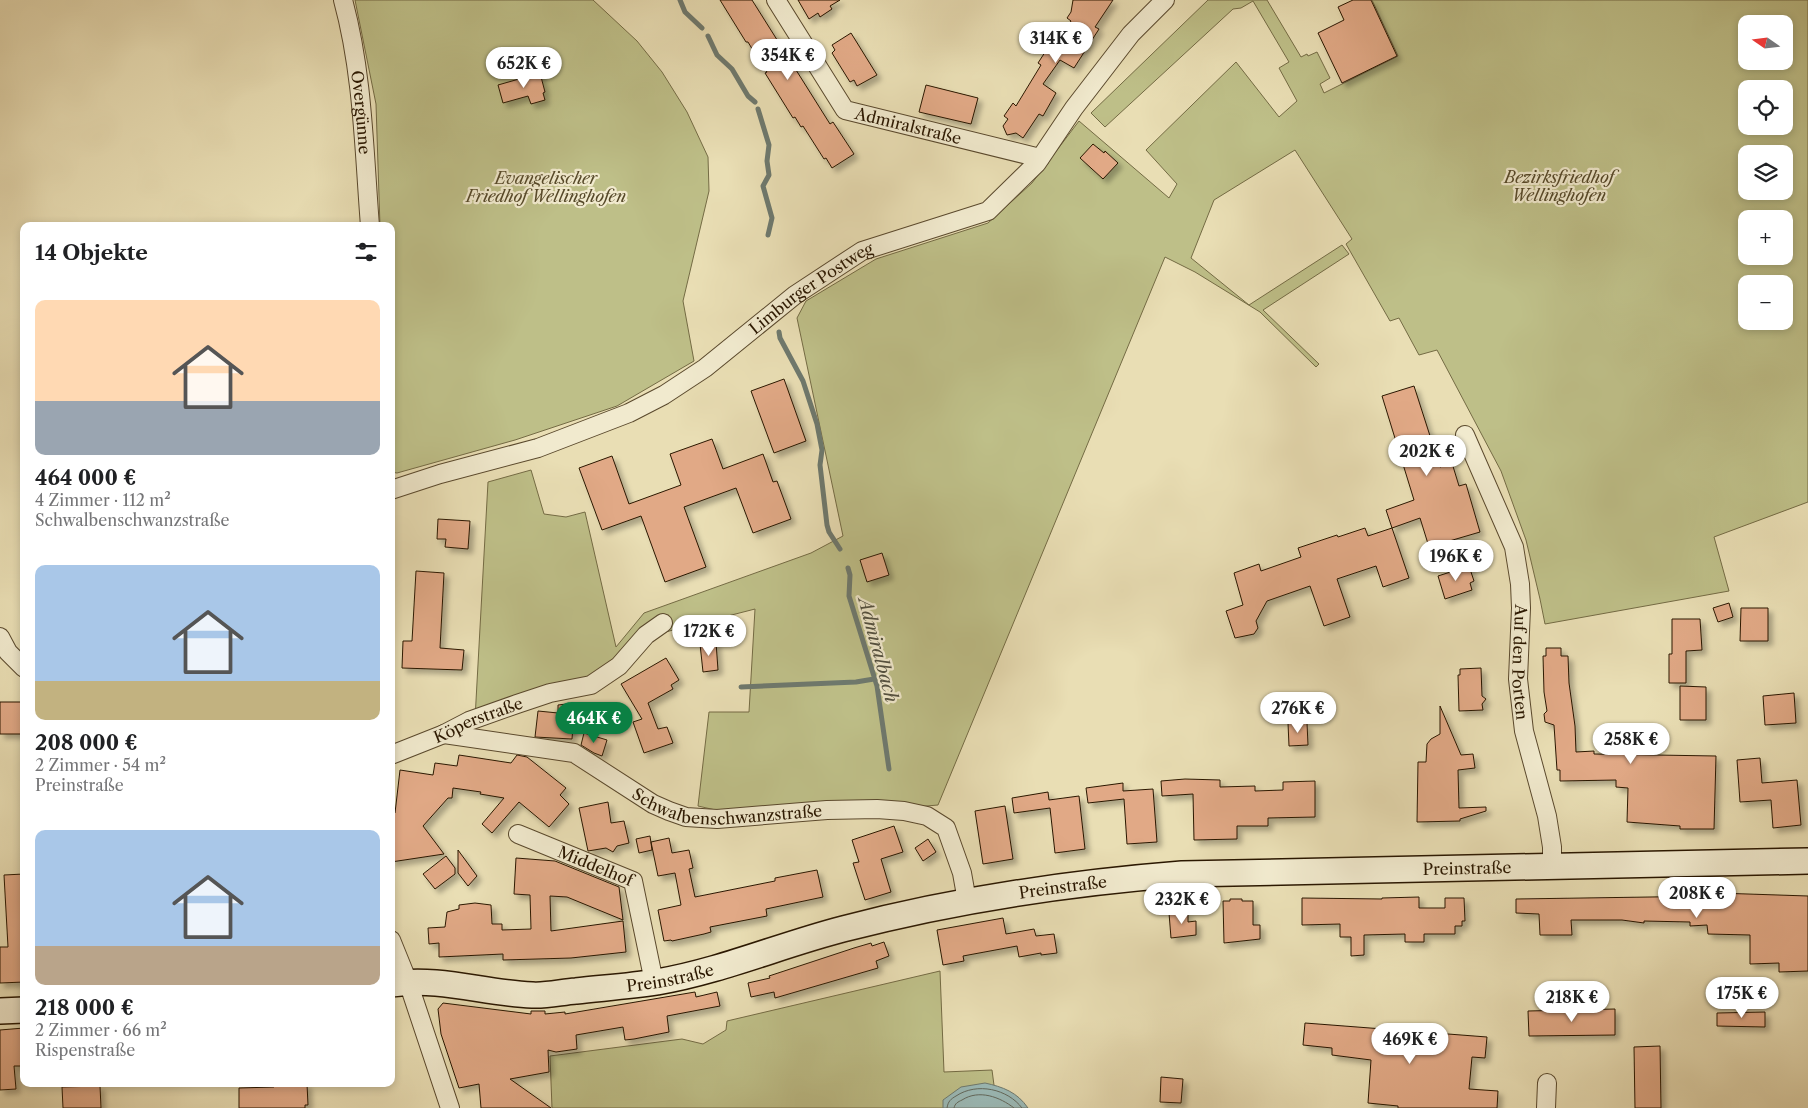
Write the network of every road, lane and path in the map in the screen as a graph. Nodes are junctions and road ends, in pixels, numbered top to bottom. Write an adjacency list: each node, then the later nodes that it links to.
1 (343, 0): 5 (street, Overgünne)
2 (776, 0): 4 (street, Admiralstraße)
3 (1165, 0): 4 (street, Limburger Postweg)
4 (1040, 158): 7 (street, Limburger Postweg)
5 (370, 222)
6 (1465, 435): 15 (street, Auf den Porten)
7 (395, 489)
8 (663, 623): 11 (street, Köperstraße)
9 (3, 648): 10 (street)
10 (20, 664)
11 (444, 734): 12 (street, Köperstraße); 16 (street, Schwalbenschwanzstraße)
12 (395, 753)
13 (518, 834): 18 (street, Middelhof)
14 (1808, 861): 15 (street, Preinstraße)
15 (1552, 866): 16 (street, Preinstraße)
16 (967, 901): 18 (street, Preinstraße)
17 (395, 959): 19 (street)
18 (654, 982): 19 (street, Preinstraße)
19 (400, 983): 23 (street)
20 (20, 1010): 21 (street)
21 (0, 1011)
22 (1548, 1083): 24 (street)
23 (450, 1108)
24 (1546, 1108)

